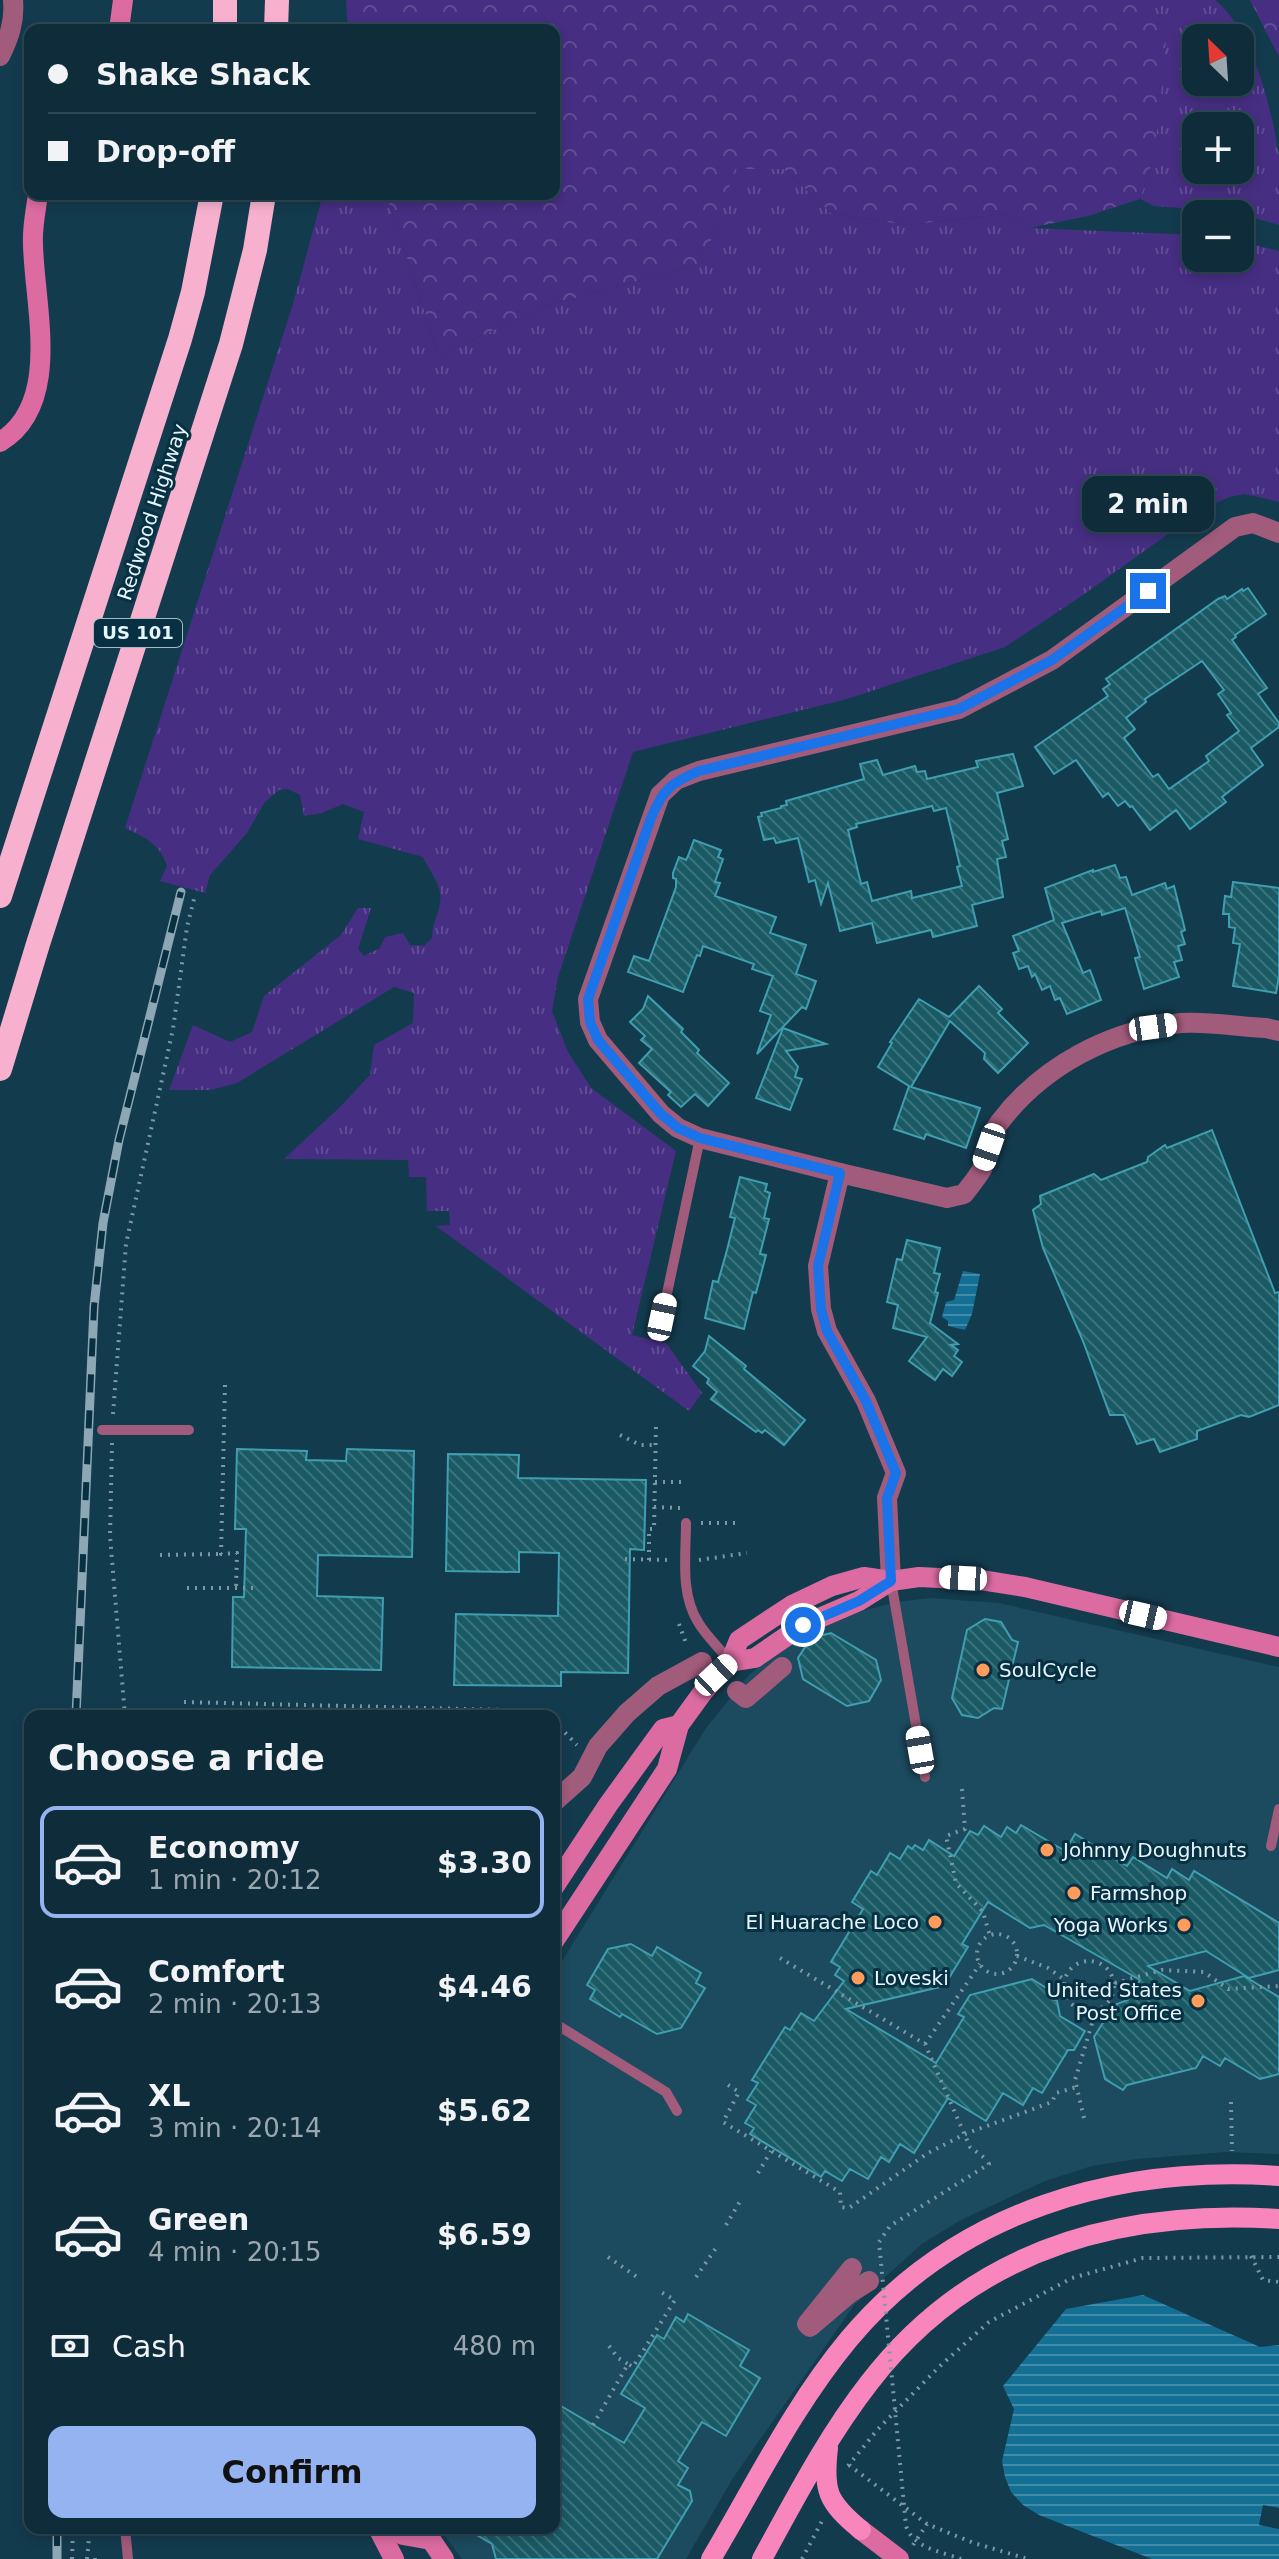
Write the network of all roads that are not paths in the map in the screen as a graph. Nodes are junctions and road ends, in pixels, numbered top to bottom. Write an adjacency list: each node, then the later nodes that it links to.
1 (13, 0): 8 (street)
2 (123, 0): 5 (main road)
3 (225, 0): 6 (highway)
4 (277, 0): 7 (highway)
5 (120, 24)
6 (225, 24)
7 (276, 24)
8 (0, 56)
9 (37, 200): 12 (main road)
10 (211, 200): 14 (highway, Redwood Highway / US 101)
11 (263, 200): 16 (highway, Redwood Highway / US 101)
12 (0, 442)
13 (1279, 533): 17 (street)
14 (0, 896)
15 (1279, 1031): 18 (street)
16 (0, 1069)
17 (700, 1138): 18 (street); 19 (lane)
18 (840, 1173): 23 (street)
19 (662, 1317)
20 (107, 1430): 21 (lane)
21 (189, 1430)
22 (686, 1523): 26 (lane)
23 (891, 1581): 24 (main road); 26 (main road); 30 (lane)
24 (1279, 1647)
25 (702, 1662): 31 (street)
26 (730, 1662): 29 (main road)
27 (782, 1667): 28 (street)
28 (737, 1691)
29 (679, 1725): 34 (main road); 35 (main road)
30 (925, 1777)
31 (560, 1797)
32 (1279, 1809): 33 (lane)
33 (1271, 1846)
34 (560, 1878)
35 (560, 1932)
36 (560, 2027): 37 (lane)
37 (677, 2111)
38 (1279, 2176): 48 (main road)
39 (1279, 2219): 40 (main road)
40 (829, 2441): 45 (main road); 49 (main road)
41 (126, 2534): 46 (lane)
42 (381, 2534): 47 (main road)
43 (402, 2534): 44 (main road)
44 (434, 2547)
45 (906, 2552)
46 (128, 2559)
47 (394, 2559)
48 (711, 2559)
49 (762, 2559)

